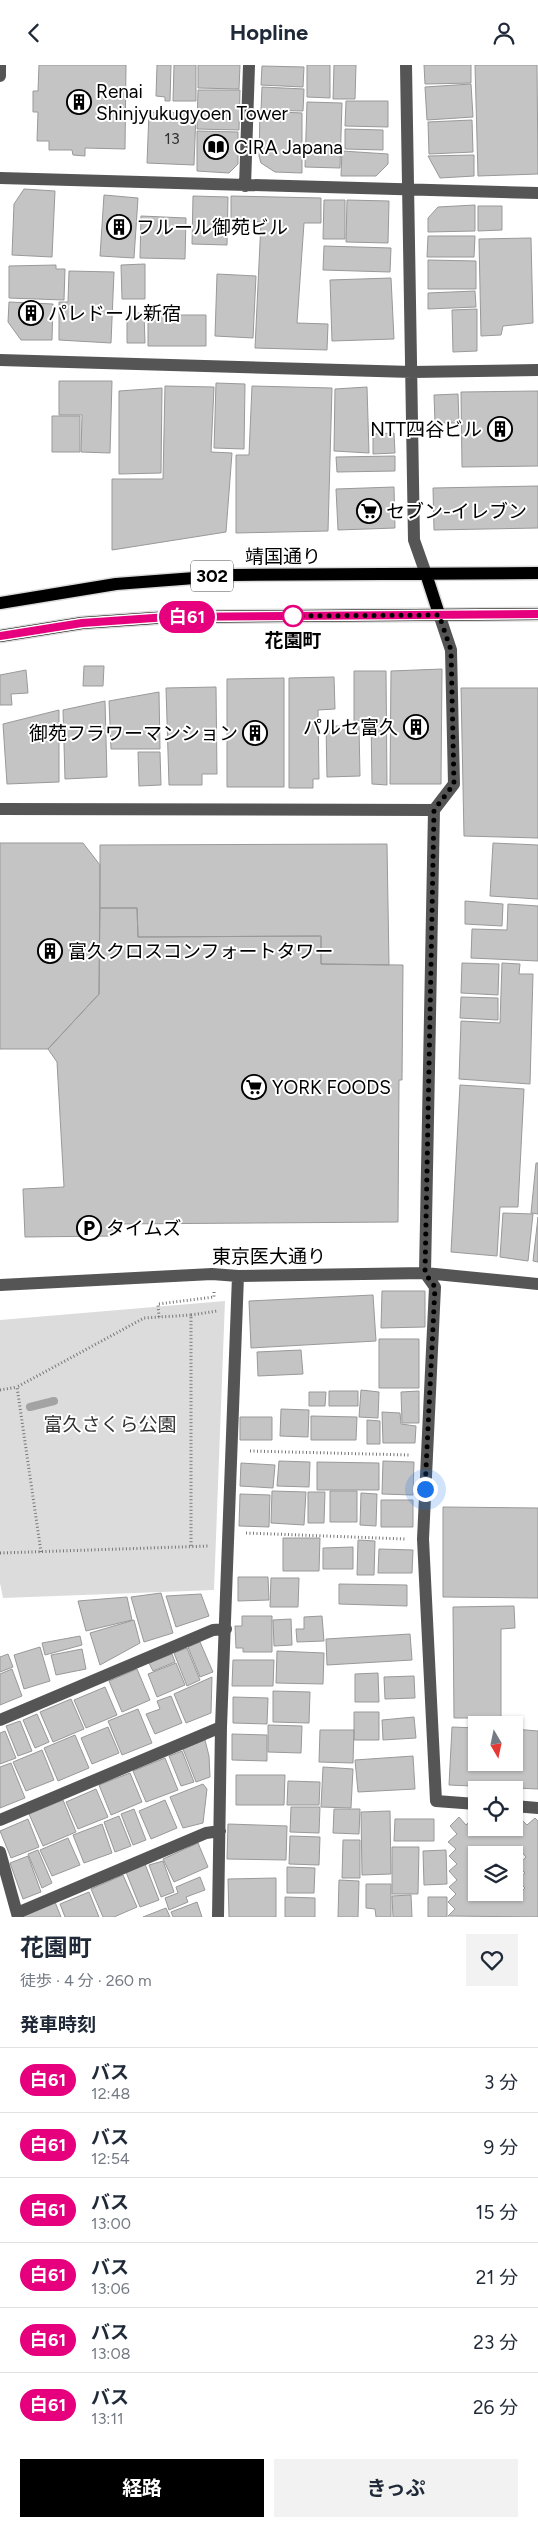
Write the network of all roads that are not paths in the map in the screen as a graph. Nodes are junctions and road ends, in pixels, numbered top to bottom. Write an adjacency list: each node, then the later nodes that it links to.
1 (0, 65): 4 (street)
2 (249, 65): 6 (street)
3 (406, 65): 7 (street)
4 (0, 77)
5 (0, 178): 6 (street)
6 (245, 186): 7 (street)
7 (408, 191): 8 (street); 11 (street)
8 (538, 193)
9 (0, 360): 11 (street)
10 (538, 370): 11 (street)
11 (412, 372): 13 (street)
12 (538, 573): 13 (main road, 靖国通り / 302)
13 (426, 574): 14 (main road, 靖国通り / 302); 16 (main road)
14 (0, 603)
15 (538, 614): 16 (main road, 302)
16 (439, 615): 17 (main road, 302); 19 (street)
17 (0, 636)
18 (0, 809): 19 (street)
19 (434, 810): 20 (street)
20 (425, 1273): 21 (street, 東京医大通り); 22 (street, 東京医大通り); 27 (street)
21 (238, 1276): 23 (street, 東京医大通り); 24 (street)
22 (538, 1283)
23 (0, 1285)
24 (226, 1629): 25 (street); 26 (street)
25 (0, 1719)
26 (221, 1727): 30 (street); 31 (street)
27 (468, 1803)
28 (523, 1807): 29 (street)
29 (538, 1808)
30 (0, 1820)
31 (220, 1831): 33 (street); 34 (street)
32 (0, 1852): 33 (street)
33 (17, 1915)
34 (218, 1917)

